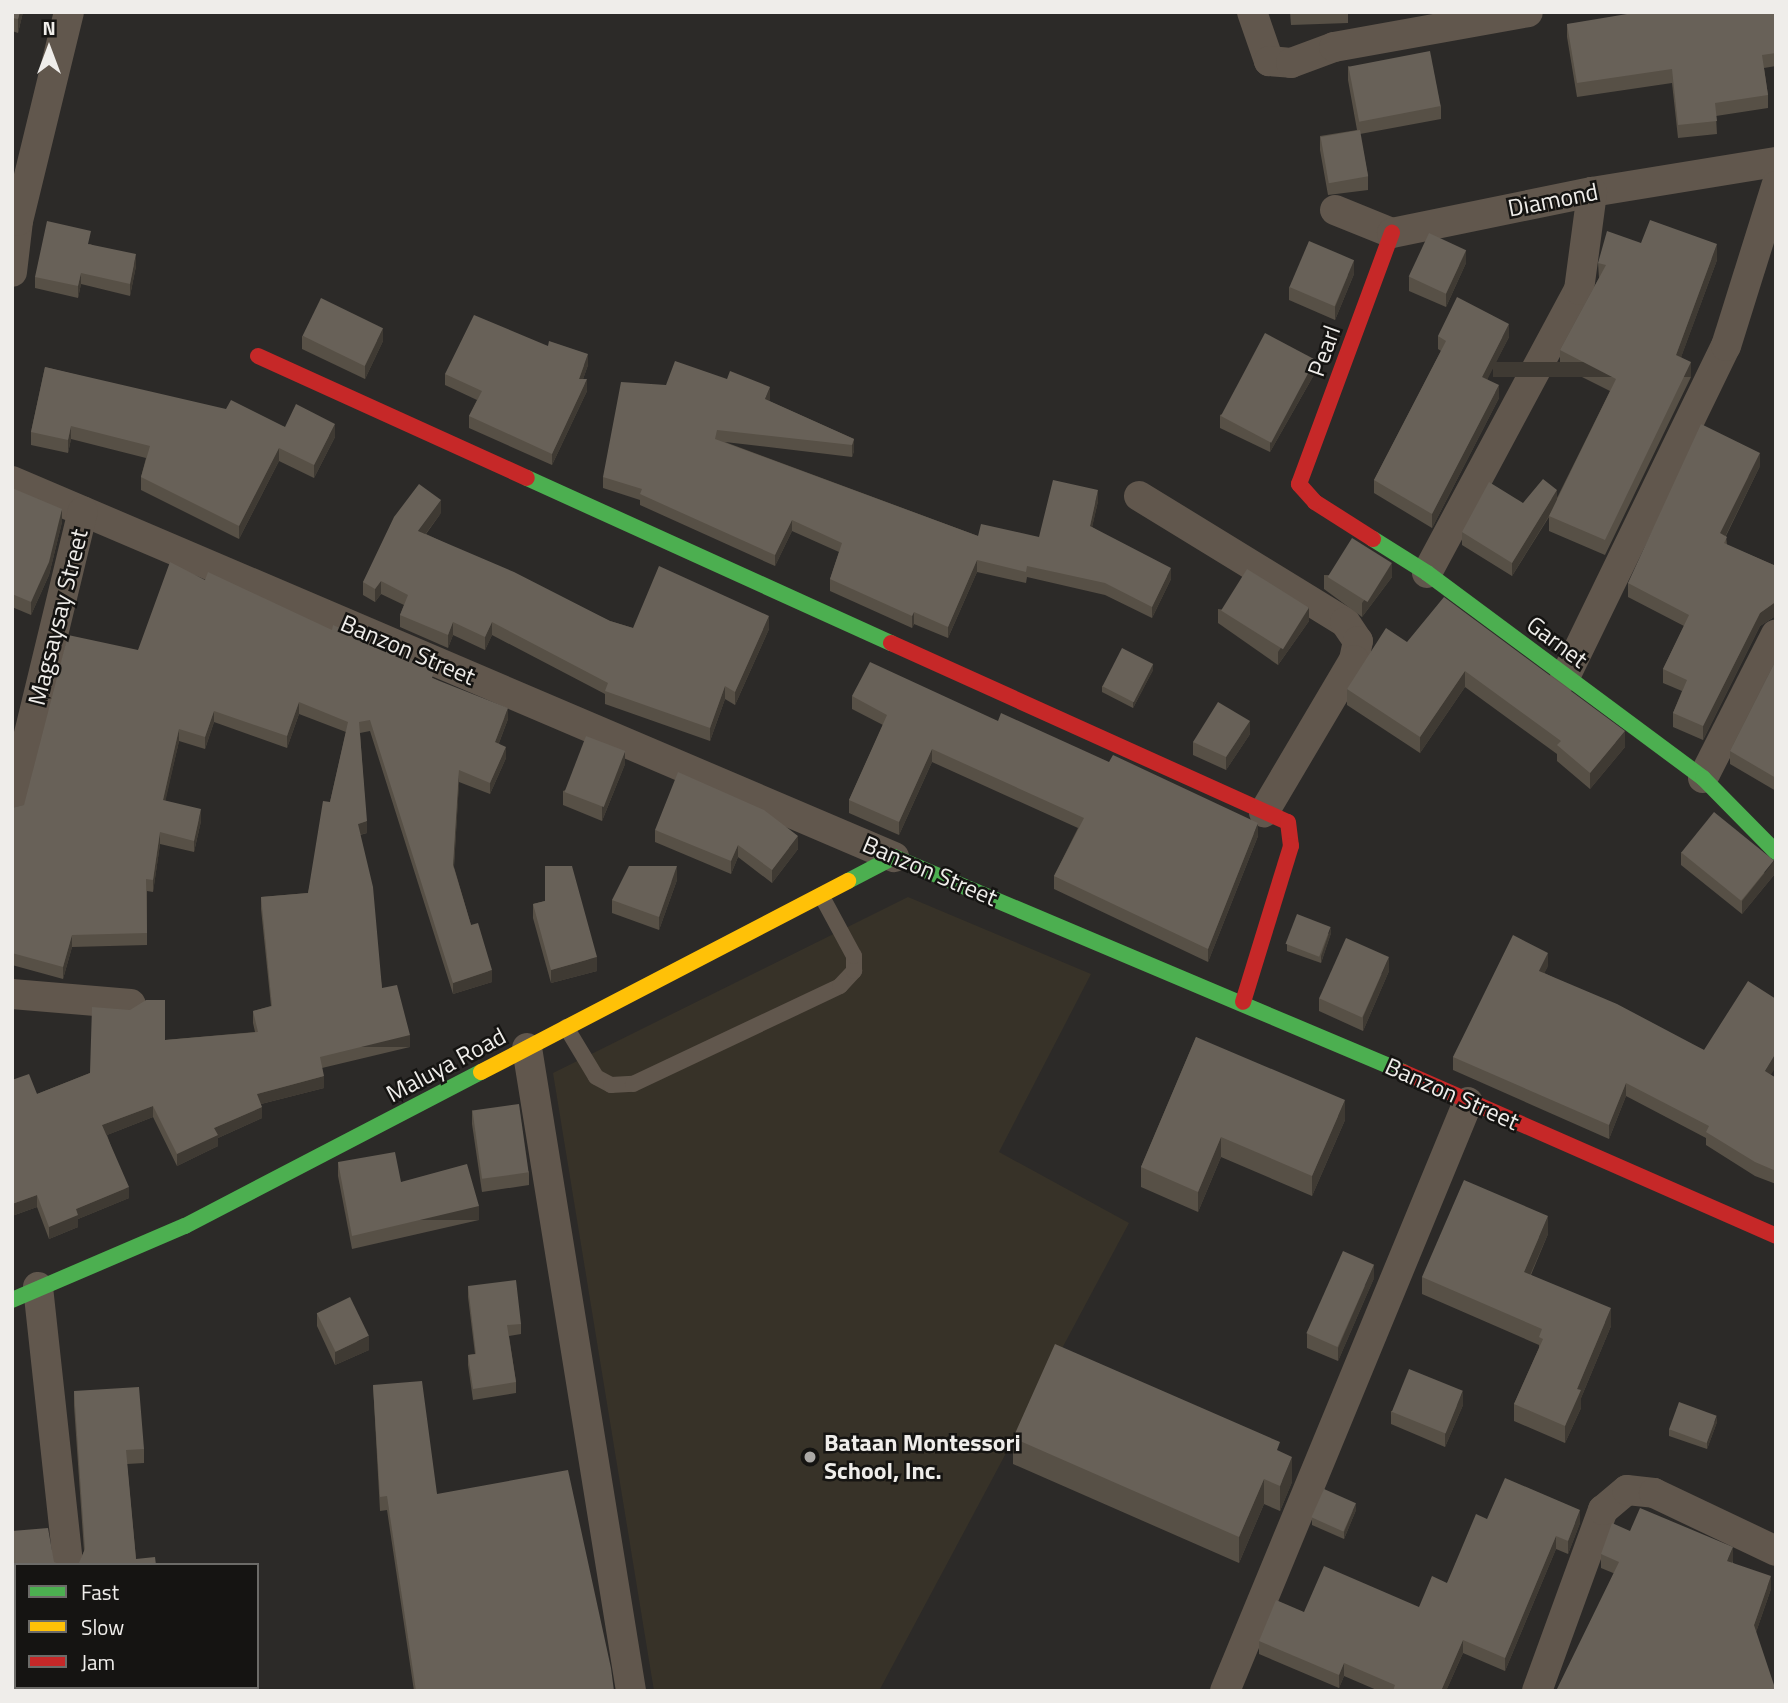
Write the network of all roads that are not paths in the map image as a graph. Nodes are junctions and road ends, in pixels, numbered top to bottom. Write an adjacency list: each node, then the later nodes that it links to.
1 (69, 12): 9 (street)
2 (1252, 12): 4 (street)
3 (1528, 12): 4 (street)
4 (1441, 20)
5 (1776, 162): 7 (street, Diamond)
6 (1776, 186): 19 (street)
7 (1592, 192): 10 (street, Diamond); 17 (street)
8 (1335, 210): 10 (street)
9 (15, 221): 11 (street)
10 (1392, 233): 14 (street, Pearl)
11 (12, 272)
12 (258, 356): 22 (street)
13 (12, 481): 16 (street, Banzon Street)
14 (1299, 484): 17 (street, Garnet)
15 (1139, 496): 22 (street)
16 (83, 511): 21 (street, Magsaysay Street); 24 (street, Banzon Street)
17 (1427, 573): 19 (street, Garnet)
18 (1776, 634): 20 (street)
19 (1565, 677): 20 (street, Garnet)
20 (1703, 778): 23 (street, Garnet)
21 (12, 804)
22 (1264, 812): 27 (street)
23 (1776, 852)
24 (894, 856): 25 (street, Maluya Road); 27 (street, Banzon Street)
25 (820, 895): 29 (street, Maluya Road); 29 (lane)
26 (12, 994): 28 (street)
27 (1243, 1002): 31 (street, Banzon Street)
28 (131, 1004)
29 (566, 1027): 30 (street, Maluya Road)
30 (527, 1048): 33 (street, Maluya Road); 36 (street)
31 (1468, 1102): 32 (street, Banzon Street); 37 (street)
32 (1776, 1236)
33 (25, 1293): 35 (street)
34 (1776, 1550): 38 (street)
35 (68, 1563)
36 (631, 1691)
37 (1225, 1691)
38 (1537, 1691)

